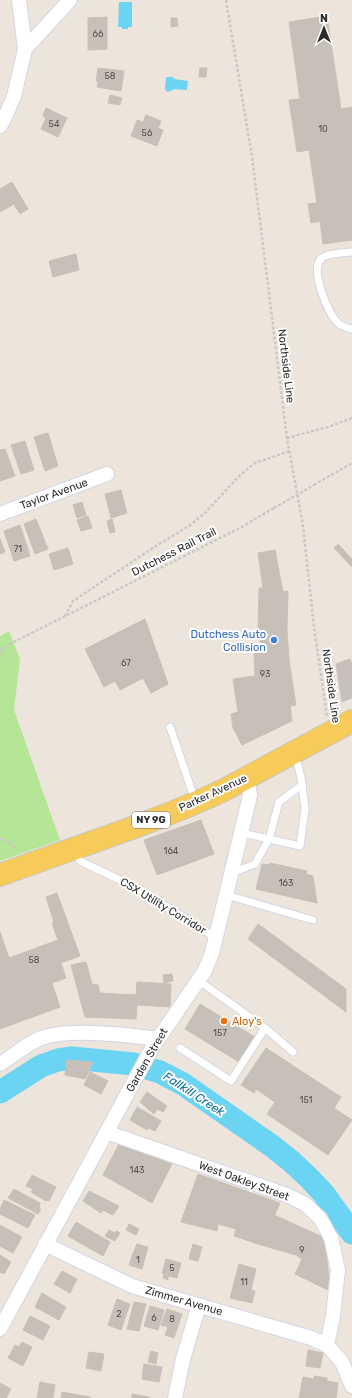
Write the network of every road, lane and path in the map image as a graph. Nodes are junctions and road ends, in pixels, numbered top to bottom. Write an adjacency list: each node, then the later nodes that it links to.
1 (19, 0): 4 (street)
2 (70, 0): 4 (street)
3 (226, 0): 9 (path, Northside Line)
4 (25, 49): 5 (street)
5 (0, 126)
6 (352, 252): 7 (lane)
7 (352, 329)
8 (352, 418): 9 (path)
9 (287, 438): 10 (path, Northside Line)
10 (290, 451): 14 (path); 20 (path, Northside Line)
11 (352, 463): 14 (path, Dutchess Rail Trail, bridge)
12 (107, 474): 13 (street, Taylor Avenue)
13 (0, 514)
14 (65, 617): 15 (path, Dutchess Rail Trail)
15 (3, 647): 16 (path, Dutchess Rail Trail); 17 (path)
16 (0, 649)
17 (0, 657)
18 (352, 721): 20 (main road, Parker Avenue / NY 9G)
19 (170, 727): 24 (lane)
20 (329, 733): 21 (main road, Parker Avenue / NY 9G)
21 (294, 752): 22 (main road, Parker Avenue / NY 9G); 23 (lane)
22 (247, 778): 24 (main road, Parker Avenue / NY 9G); 25 (street, Garden Street)
23 (302, 785): 27 (lane); 27 (lane)
24 (196, 802): 29 (main road, Parker Avenue / NY 9G)
25 (242, 833): 27 (lane); 30 (street, Garden Street)
26 (0, 839): 28 (path)
27 (269, 839): 30 (lane)
28 (22, 848)
29 (74, 848): 31 (main road, Parker Avenue / NY 9G); 34 (lane, CSX Utility Corridor)
30 (232, 873): 32 (street, Garden Street)
31 (0, 875)
32 (226, 895): 33 (lane); 34 (street, Garden Street)
33 (314, 920)
34 (216, 938): 35 (street, Garden Street)
35 (198, 980): 36 (lane); 37 (street, Garden Street)
36 (265, 1028): 38 (lane); 39 (lane)
37 (158, 1039): 40 (street); 41 (street, Garden Street)
38 (180, 1048)
39 (293, 1052)
40 (0, 1064)
41 (106, 1132): 42 (street, Garden Street); 45 (street, West Oakley Street)
42 (45, 1244): 43 (street, Zimmer Avenue); 44 (street, Garden Street)
43 (199, 1305): 45 (street, Zimmer Avenue); 47 (street)
44 (0, 1329)
45 (326, 1345): 46 (street)
46 (352, 1386)
47 (175, 1398)

